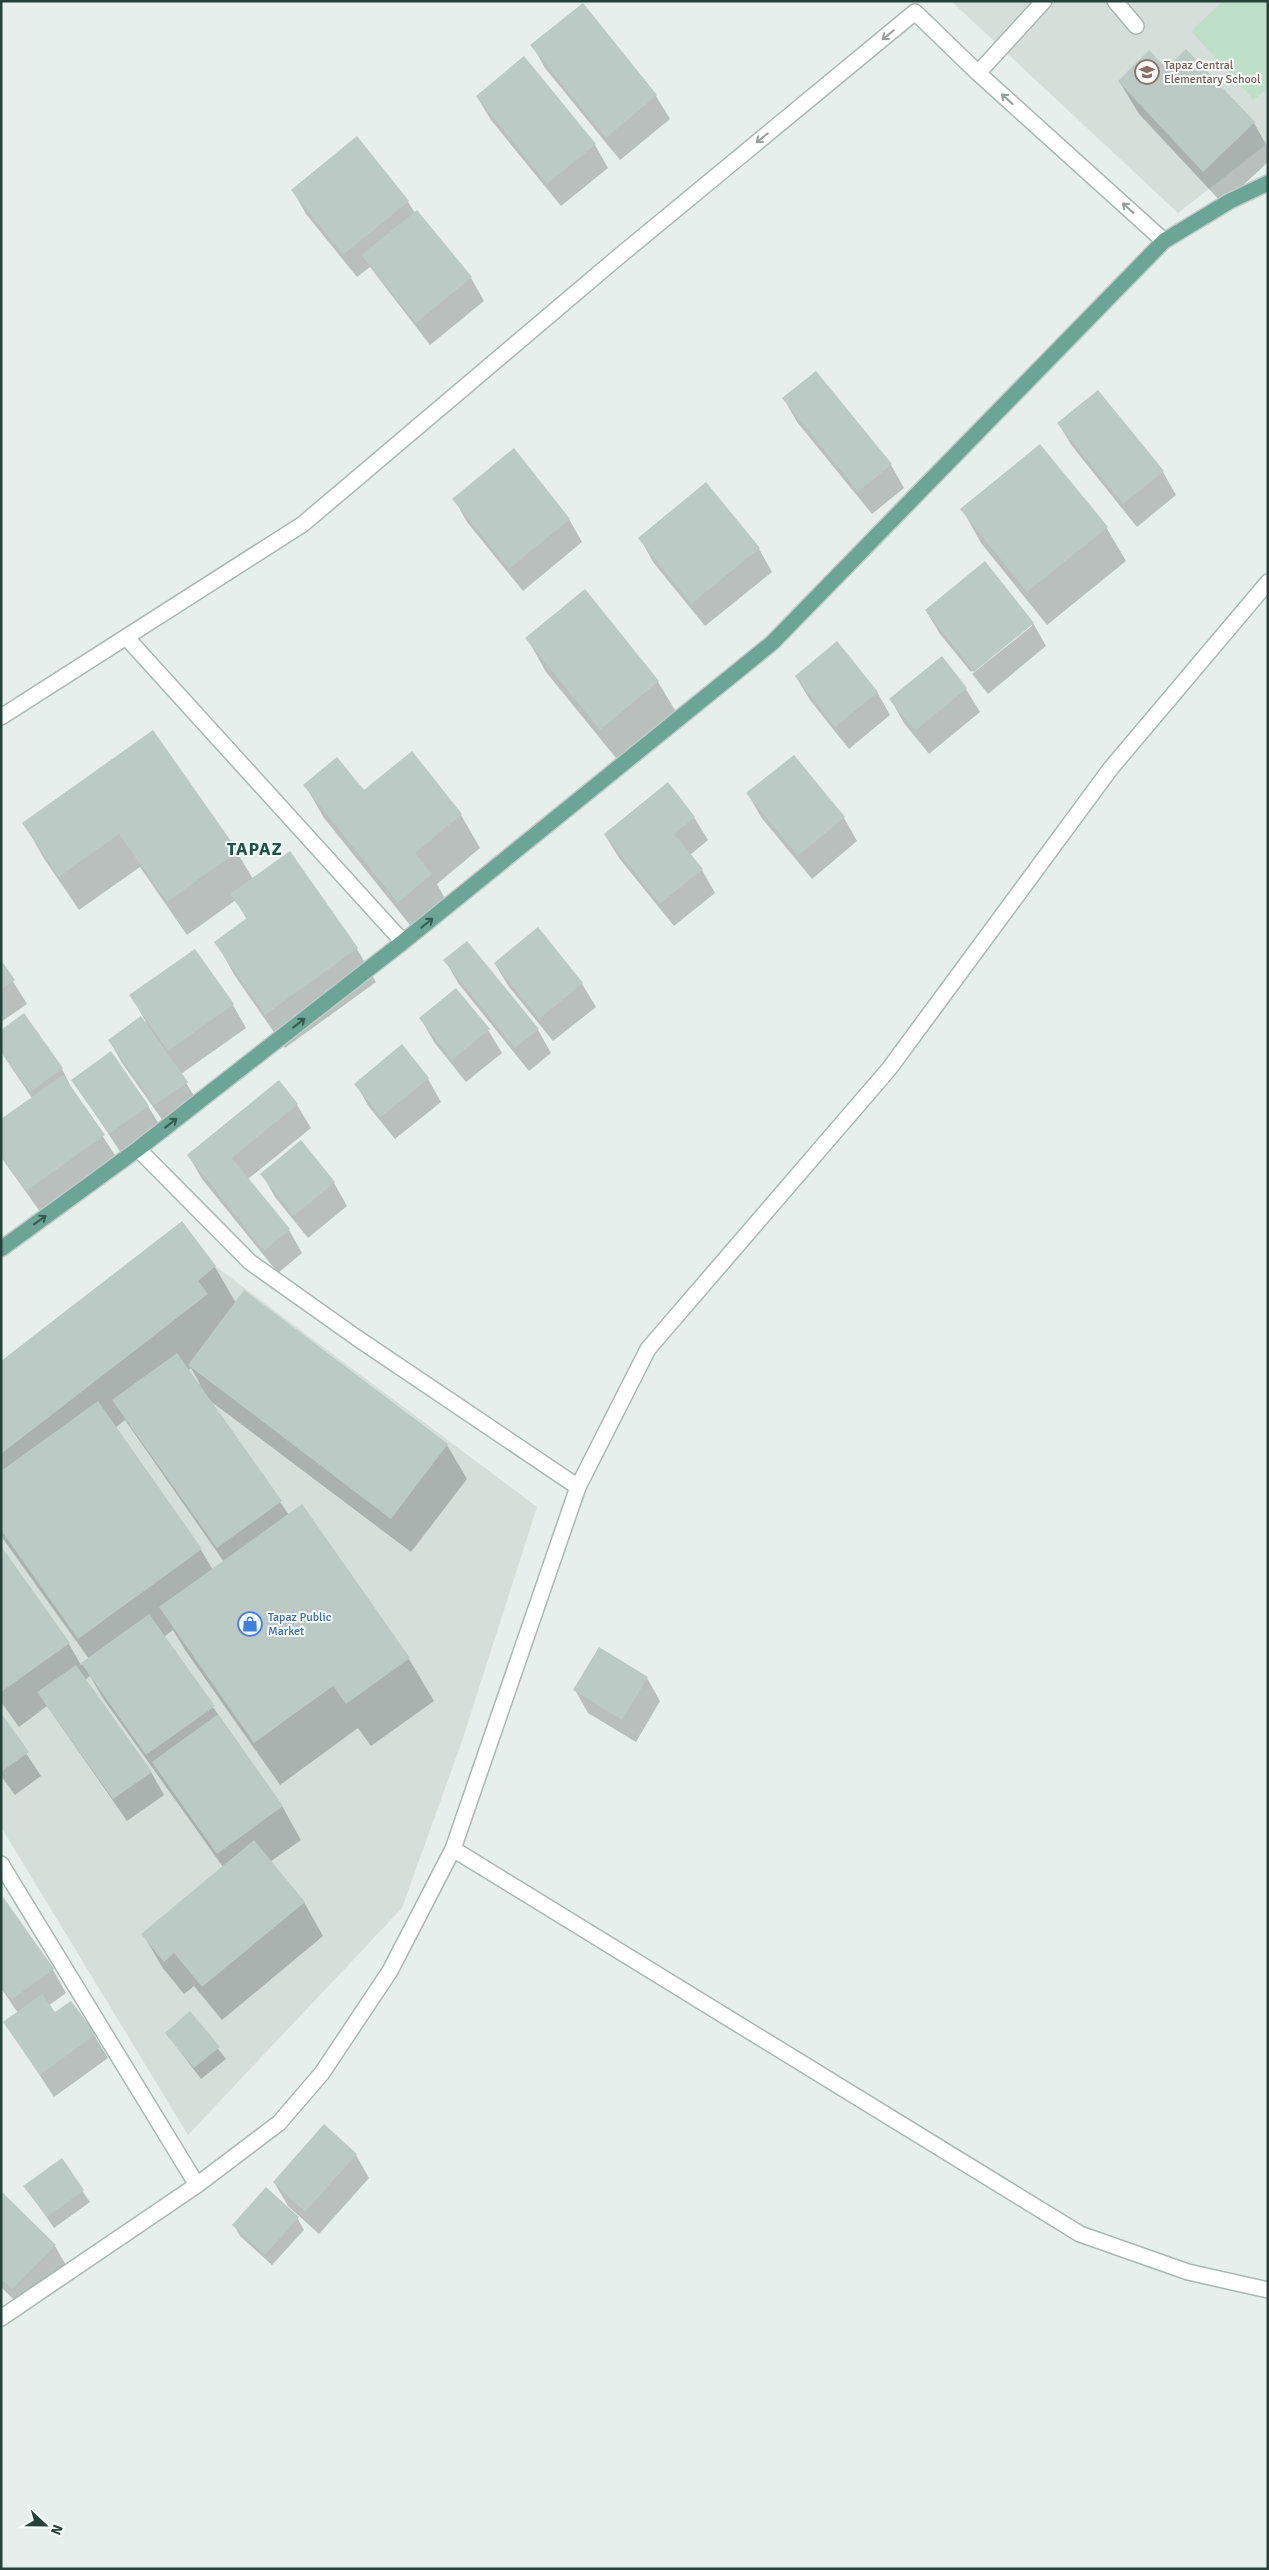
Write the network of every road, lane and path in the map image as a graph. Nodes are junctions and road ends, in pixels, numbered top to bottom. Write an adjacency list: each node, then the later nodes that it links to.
1 (1044, 1): 4 (street)
2 (1115, 1): 3 (street)
3 (1136, 26)
4 (978, 72): 6 (street, one-way to 4); 8 (street, one-way to 8)
5 (1268, 183): 6 (main road)
6 (1164, 241): 10 (main road, one-way to 6)
7 (1268, 582): 13 (street)
8 (126, 637): 9 (street); 10 (street)
9 (1, 717)
10 (403, 942): 11 (main road, one-way to 10)
11 (138, 1149): 12 (main road, one-way to 11); 13 (street)
12 (1, 1249)
13 (578, 1487): 14 (street)
14 (453, 1849): 16 (street); 17 (street)
15 (1, 1864): 16 (street)
16 (197, 2185): 18 (street)
17 (1268, 2290)
18 (1, 2318)

